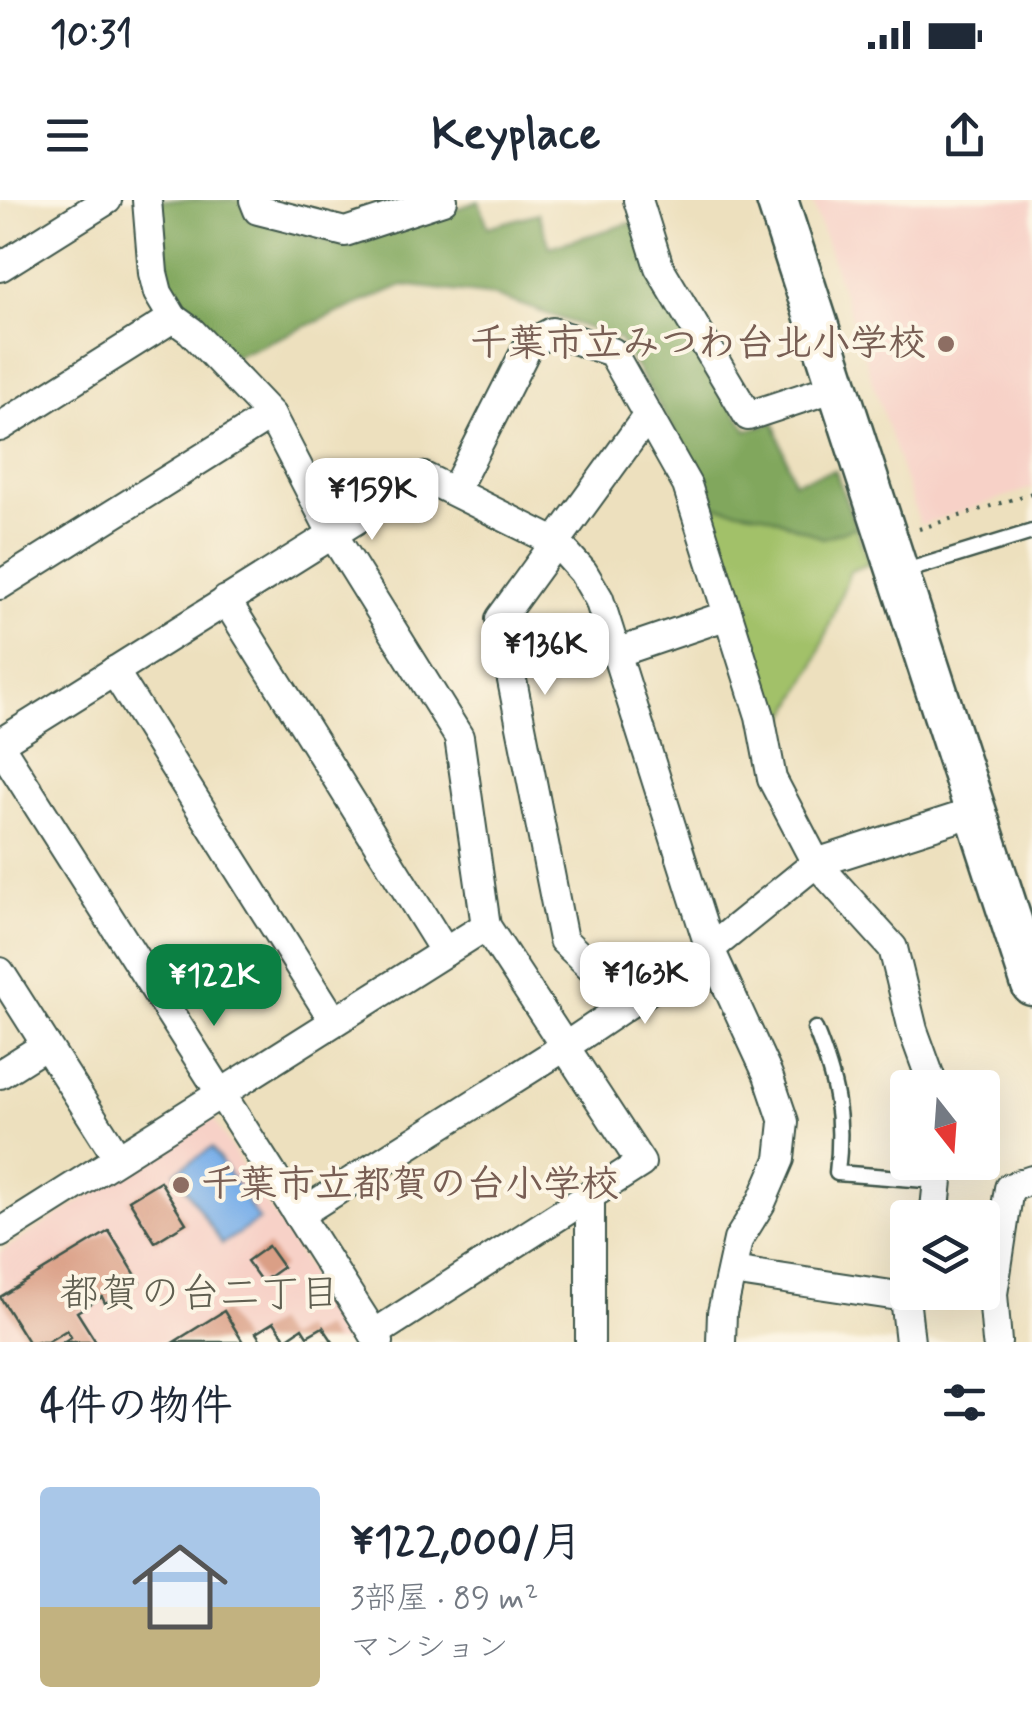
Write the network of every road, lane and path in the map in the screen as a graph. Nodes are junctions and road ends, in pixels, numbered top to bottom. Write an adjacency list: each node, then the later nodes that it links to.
1 (107, 200): 7 (street)
2 (148, 200): 8 (street)
3 (254, 200): 4 (street)
4 (443, 200)
5 (638, 200): 9 (street)
6 (777, 200): 9 (street)
7 (0, 267)
8 (173, 318): 10 (street); 12 (street)
9 (836, 388): 18 (street)
10 (271, 415): 16 (street); 19 (street)
11 (648, 415): 13 (street); 17 (street); 21 (street)
12 (0, 426)
13 (455, 490): 16 (street); 17 (street)
14 (1032, 493): 18 (path)
15 (1032, 532): 18 (lane)
16 (332, 533): 20 (street); 27 (street)
17 (557, 543): 22 (street); 32 (street)
18 (892, 557): 25 (street)
19 (0, 585)
20 (226, 600): 23 (street); 29 (street)
21 (728, 615): 22 (street); 26 (street)
22 (616, 653): 28 (street)
23 (114, 671): 24 (street); 33 (street)
24 (0, 744): 39 (street)
25 (975, 812): 26 (street); 31 (street)
26 (816, 863): 28 (street); 37 (street)
27 (486, 926): 29 (street); 36 (street)
28 (710, 949): 32 (street); 46 (street)
29 (445, 952): 33 (street)
30 (0, 972): 35 (street)
31 (1032, 985)
32 (629, 1003): 36 (street)
33 (334, 1021): 39 (street)
34 (814, 1029): 41 (lane)
35 (46, 1045): 38 (street); 40 (street)
36 (566, 1046): 43 (street); 44 (street)
37 (927, 1070)
38 (0, 1074)
39 (221, 1093): 40 (street); 44 (street)
40 (118, 1158): 45 (street)
41 (890, 1172)
42 (1032, 1180): 53 (street)
43 (590, 1195): 49 (street); 50 (street)
44 (298, 1215): 49 (street)
45 (0, 1232)
46 (732, 1270): 47 (street); 51 (street)
47 (890, 1292)
48 (909, 1310): 52 (street)
49 (377, 1338)
50 (590, 1342)
51 (722, 1342)
52 (910, 1342)
53 (998, 1342)

